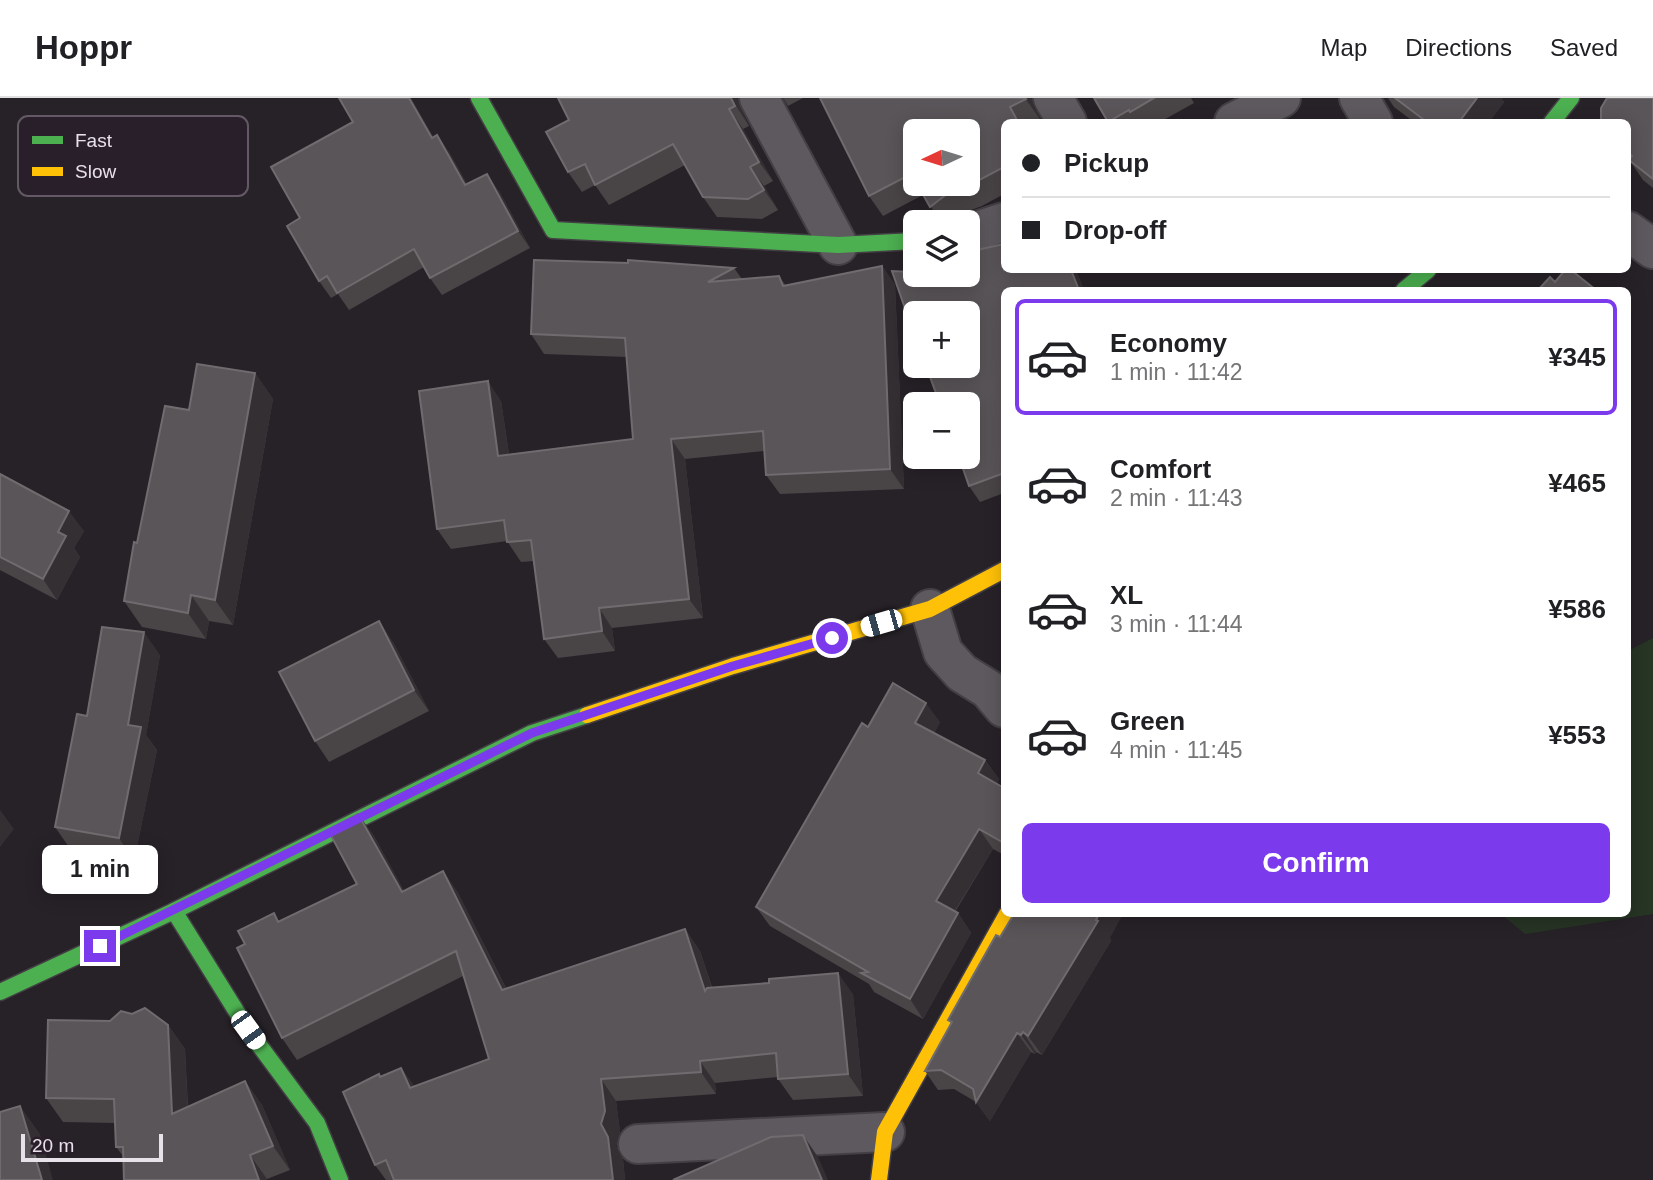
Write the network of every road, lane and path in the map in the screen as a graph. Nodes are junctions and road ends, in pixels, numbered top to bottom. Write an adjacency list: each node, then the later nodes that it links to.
1 (479, 98): 15 (street)
2 (758, 98): 15 (street)
3 (1053, 98): 7 (street)
4 (1281, 98): 8 (street)
5 (1359, 98): 9 (street)
6 (1571, 98): 10 (street)
7 (1065, 119)
8 (1240, 119)
9 (1371, 119)
10 (1554, 119)
11 (1001, 223): 12 (street)
12 (980, 230)
13 (1631, 233): 16 (street)
14 (903, 242): 15 (street)
15 (838, 245)
16 (1653, 249)
17 (1424, 273): 18 (street)
18 (1408, 287)
19 (1001, 572): 20 (street)
20 (930, 609): 21 (street); 22 (street)
21 (1001, 704)
22 (174, 911): 24 (street); 27 (street)
23 (1005, 917): 25 (street)
24 (0, 992)
25 (885, 1132): 26 (street); 28 (street)
26 (638, 1144)
27 (340, 1180)
28 (880, 1180)

